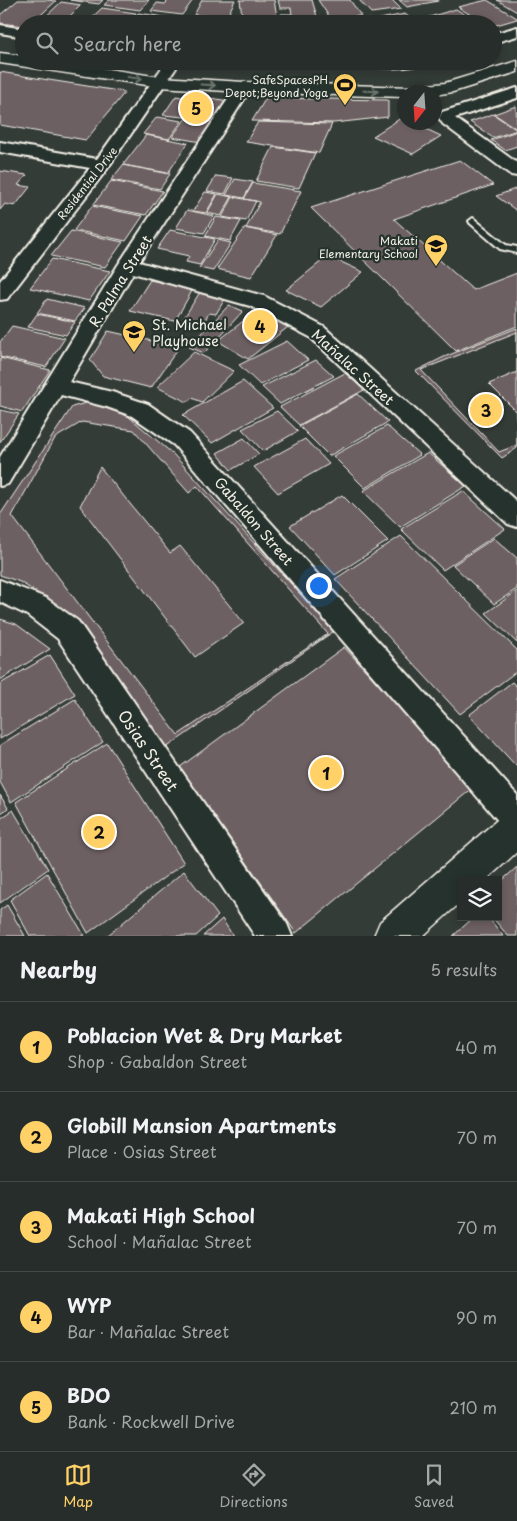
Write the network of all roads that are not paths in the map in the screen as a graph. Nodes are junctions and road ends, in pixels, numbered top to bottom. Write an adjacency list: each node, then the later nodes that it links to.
1 (0, 30): 3 (street)
2 (517, 31): 4 (street)
3 (15, 32)
4 (502, 35)
5 (0, 45): 6 (main road)
6 (15, 47)
7 (0, 58): 8 (main road, one-way to 8)
8 (15, 60)
9 (517, 66): 14 (main road, one-way to 9)
10 (116, 70): 13 (main road, one-way to 13)
11 (148, 70): 13 (main road)
12 (440, 72): 13 (main road)
13 (164, 75): 14 (main road, one-way to 14); 17 (street, Residential Drive)
14 (244, 87): 21 (street, R. Palma Street)
15 (517, 93): 18 (street)
16 (0, 147): 17 (street)
17 (101, 165): 22 (street, Residential Drive)
18 (517, 171)
19 (473, 221): 20 (lane)
20 (517, 250)
21 (128, 265): 23 (street, R. Palma Street); 25 (street, Mañalac Street)
22 (0, 294)
23 (55, 386): 24 (street, R. Palma Street); 27 (street, Gabaldon Street)
24 (0, 477)
25 (517, 517)
26 (0, 591): 29 (street, Osias Street)
27 (517, 819)
28 (517, 827): 30 (main road)
29 (275, 936)
30 (394, 936)

